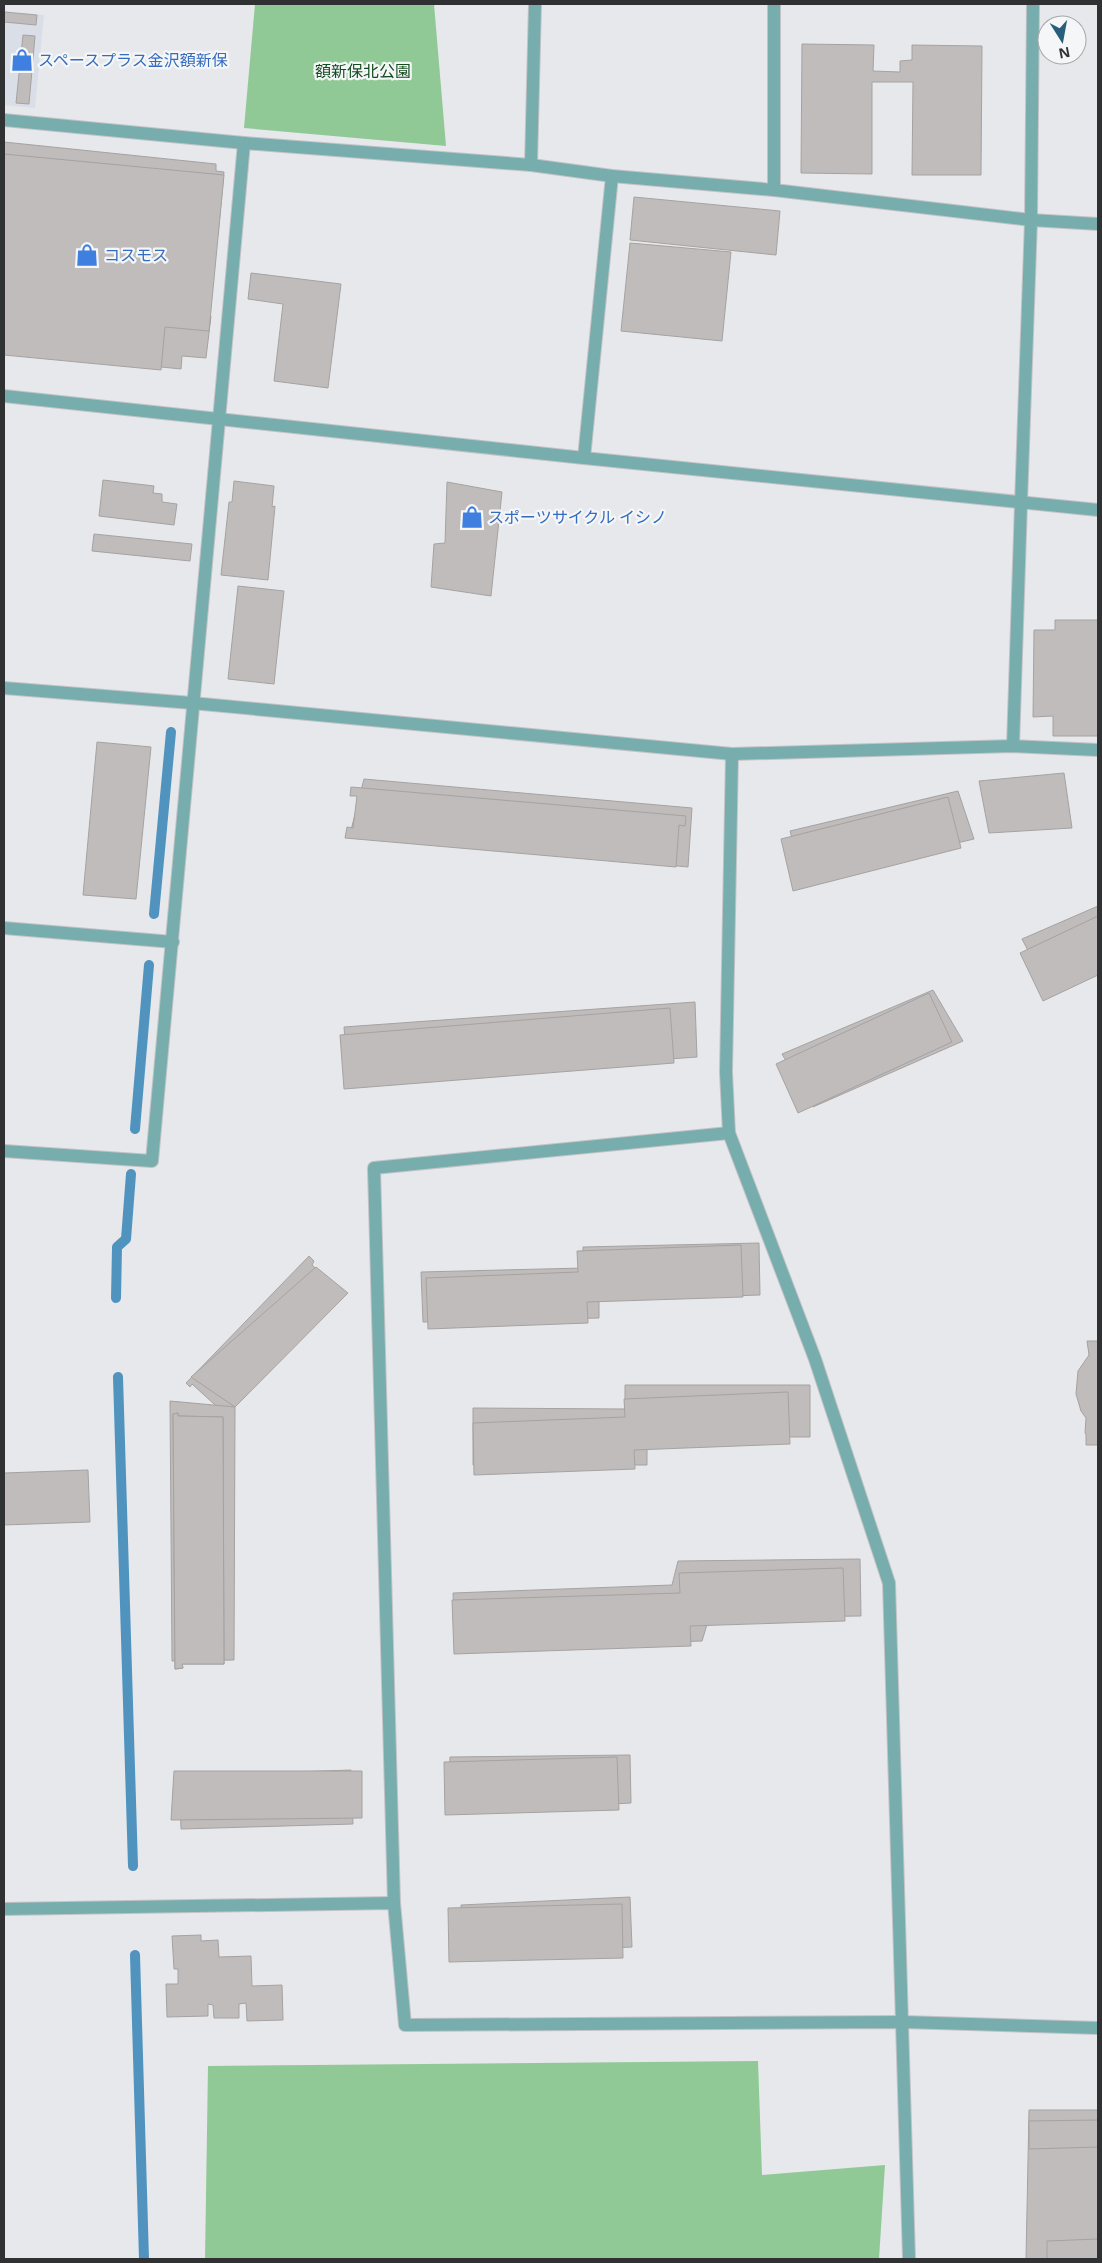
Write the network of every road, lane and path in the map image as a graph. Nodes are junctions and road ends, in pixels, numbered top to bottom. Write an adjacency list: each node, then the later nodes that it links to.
1 (535, 4): 6 (street)
2 (774, 4): 8 (street)
3 (1033, 4): 9 (street)
4 (4, 120): 5 (street)
5 (244, 143): 6 (street); 12 (street)
6 (531, 165): 7 (street)
7 (612, 176): 8 (street); 13 (street)
8 (774, 190): 9 (street)
9 (1031, 220): 10 (street); 14 (street)
10 (1098, 224)
11 (4, 396): 12 (street)
12 (218, 418): 13 (street); 17 (street)
13 (584, 458): 14 (street)
14 (1021, 503): 15 (street); 18 (street)
15 (1098, 510)
16 (4, 688): 17 (street)
17 (192, 703): 20 (street); 22 (street)
18 (1013, 746): 19 (street); 20 (street)
19 (1098, 750)
20 (732, 754): 23 (street)
21 (4, 928): 22 (street)
22 (173, 942): 24 (street)
23 (730, 1133): 25 (street); 27 (street)
24 (4, 1151)
25 (394, 1903): 26 (street); 27 (street)
26 (4, 1909)
27 (903, 2022): 28 (street); 29 (street)
28 (1098, 2028)
29 (909, 2259)

